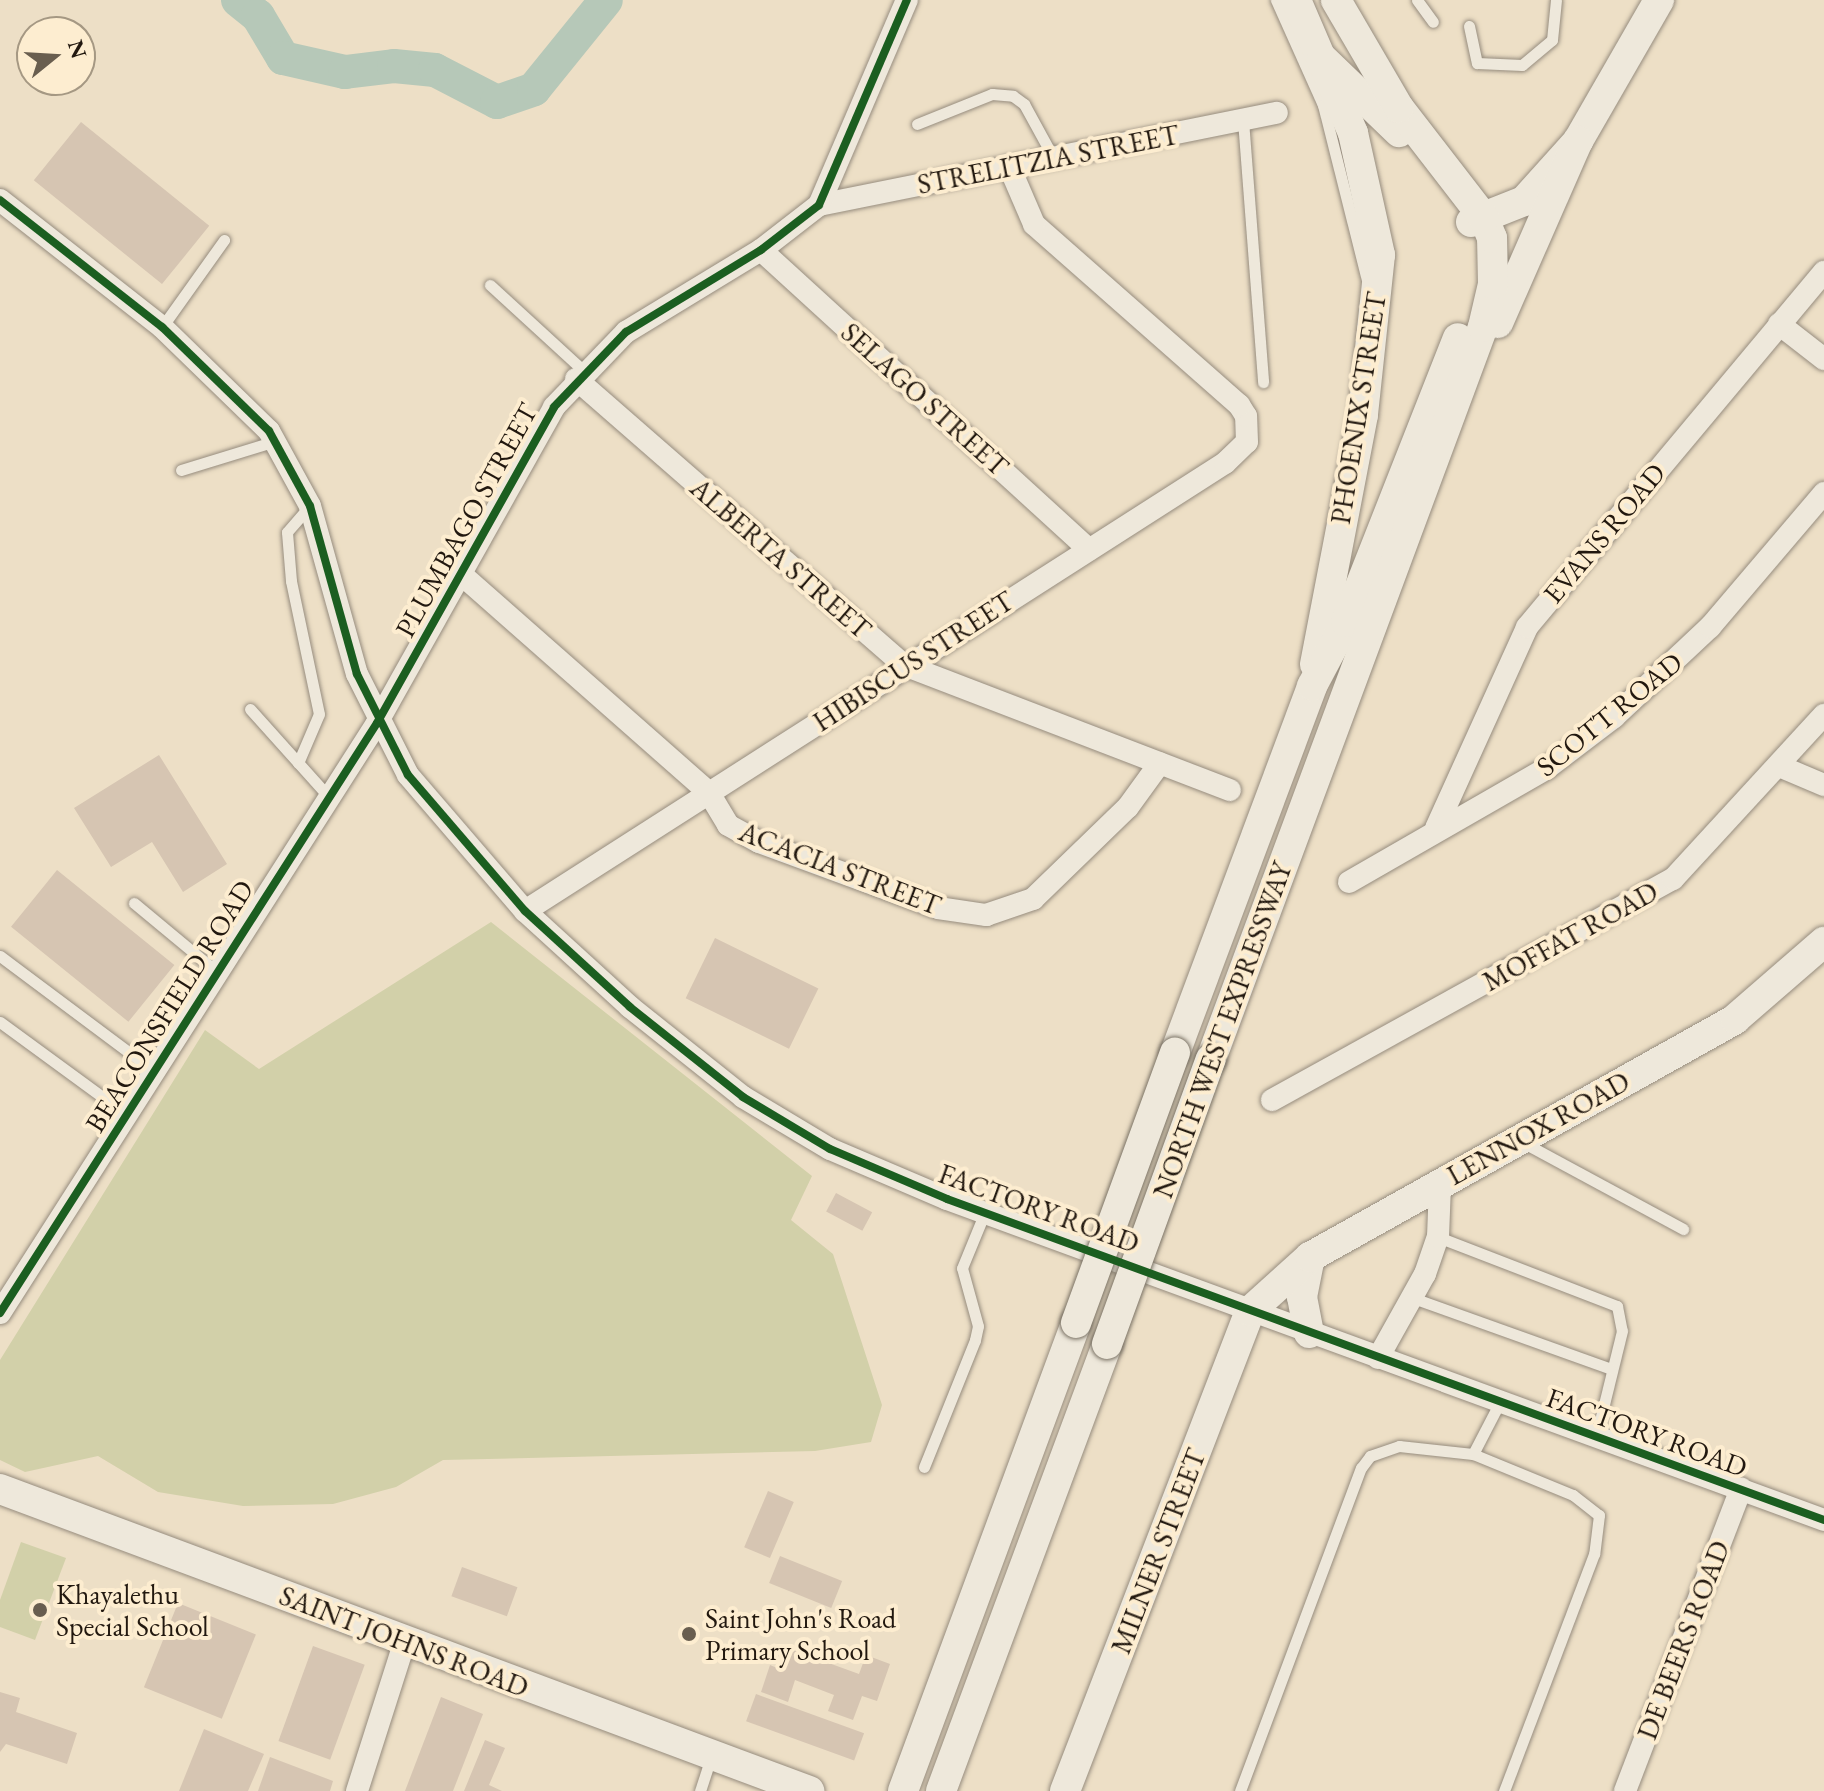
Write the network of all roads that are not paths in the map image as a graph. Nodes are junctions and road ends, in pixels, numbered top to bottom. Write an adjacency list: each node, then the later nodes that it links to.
1 (907, 0): 18 (street, PLUMBAGO STREET)
2 (1276, 0): 24 (lane)
3 (1296, 0): 10 (main road, PHOENIX STREET)
4 (1336, 0): 19 (main road)
5 (1417, 0): 8 (lane)
6 (1556, 0): 9 (lane)
7 (1659, 0): 14 (main road)
8 (1433, 22)
9 (1469, 26)
10 (1322, 58): 19 (main road); 24 (main road, PHOENIX STREET)
11 (1277, 113): 12 (street, STRELITZIA STREET)
12 (1243, 120): 15 (street, STRELITZIA STREET); 29 (lane)
13 (917, 124): 15 (lane)
14 (1578, 141): 19 (main road); 32 (main road)
15 (1053, 157): 16 (street, STRELITZIA STREET)
16 (1009, 166): 18 (street, STRELITZIA STREET); 35 (street, HIBISCUS STREET)
17 (0, 200): 26 (street, FACTORY ROAD)
18 (819, 205): 21 (street, PLUMBAGO STREET)
19 (1477, 220): 32 (main road, NORTH WEST EXPRESSWAY); 38 (main road)
20 (224, 240): 26 (lane)
21 (761, 250): 28 (street, PLUMBAGO STREET); 35 (street, SELAGO STREET)
22 (1824, 272): 25 (street, EVANS ROAD)
23 (490, 285): 28 (lane)
24 (1379, 302): 38 (main road, PHOENIX STREET)
25 (1779, 324): 27 (street); 49 (street, EVANS ROAD)
26 (162, 327): 30 (street, FACTORY ROAD)
27 (1824, 359)
28 (580, 375): 36 (street, PLUMBAGO STREET); 37 (street, ALBERTA STREET)
29 (1263, 382)
30 (275, 441): 31 (lane); 34 (street, FACTORY ROAD)
31 (181, 470)
32 (1421, 493): 85 (main road, NORTH WEST EXPRESSWAY, bridge)
33 (1824, 493): 49 (street, SCOTT ROAD)
34 (310, 506): 41 (street, FACTORY ROAD); 42 (lane)
35 (1089, 549): 37 (street, HIBISCUS STREET)
36 (462, 575): 41 (street, PLUMBAGO STREET); 47 (street, ACACIA STREET)
37 (904, 665): 43 (street, ALBERTA STREET); 47 (street, HIBISCUS STREET)
38 (1312, 686): 84 (main road, NORTH WEST EXPRESSWAY, bridge)
39 (250, 709): 42 (lane)
40 (1824, 715): 44 (street, MOFFAT ROAD)
41 (377, 723): 48 (street, BEACONSFIELD ROAD); 52 (street, FACTORY ROAD)
42 (298, 763): 48 (lane)
43 (1160, 763): 46 (street, ALBERTA STREET); 47 (street, ACACIA STREET)
44 (1779, 766): 45 (street); 58 (street, MOFFAT ROAD)
45 (1824, 785)
46 (1230, 790)
47 (709, 793): 52 (street, HIBISCUS STREET)
48 (328, 796): 55 (street, BEACONSFIELD ROAD)
49 (1436, 828): 50 (street, SCOTT ROAD)
50 (1349, 882)
51 (134, 903): 55 (lane)
52 (525, 911): 62 (street, FACTORY ROAD)
53 (1824, 942): 60 (main road, LENNOX ROAD)
54 (0, 956): 57 (lane)
55 (216, 971): 57 (street, BEACONSFIELD ROAD)
56 (0, 1022): 59 (lane)
57 (155, 1072): 59 (street, BEACONSFIELD ROAD)
58 (1272, 1100)
59 (127, 1115): 68 (street, BEACONSFIELD ROAD)
60 (1517, 1139): 61 (main road, LENNOX ROAD); 63 (lane)
61 (1440, 1184): 64 (street); 65 (main road, LENNOX ROAD)
62 (985, 1212): 67 (street, FACTORY ROAD); 75 (lane)
63 (1683, 1229)
64 (1438, 1237): 66 (street); 71 (lane)
65 (1310, 1257): 67 (main road, LENNOX ROAD); 69 (main road)
66 (1413, 1298): 70 (street); 71 (lane)
67 (1250, 1311): 69 (street, FACTORY ROAD); 86 (main road, MILNER STREET)
68 (0, 1313)
69 (1309, 1333): 70 (street, FACTORY ROAD)
70 (1378, 1358): 72 (street, FACTORY ROAD)
71 (1611, 1369): 73 (lane)
72 (1500, 1402): 73 (street, FACTORY ROAD); 74 (lane)
73 (1596, 1437): 76 (street, FACTORY ROAD)
74 (1473, 1454): 87 (lane); 88 (lane)
75 (924, 1467)
76 (1741, 1489): 78 (street, FACTORY ROAD); 89 (street, DE BEERS ROAD)
77 (1, 1490): 79 (main road, SAINT JOHNS ROAD)
78 (1824, 1520)
79 (404, 1644): 80 (main road, SAINT JOHNS ROAD); 81 (street)
80 (712, 1756): 82 (lane); 83 (main road, SAINT JOHNS ROAD)
81 (357, 1791)
82 (700, 1791)
83 (809, 1791)
84 (903, 1791)
85 (941, 1791)
86 (1065, 1791)
87 (1240, 1791)
88 (1504, 1791)
89 (1625, 1791)

